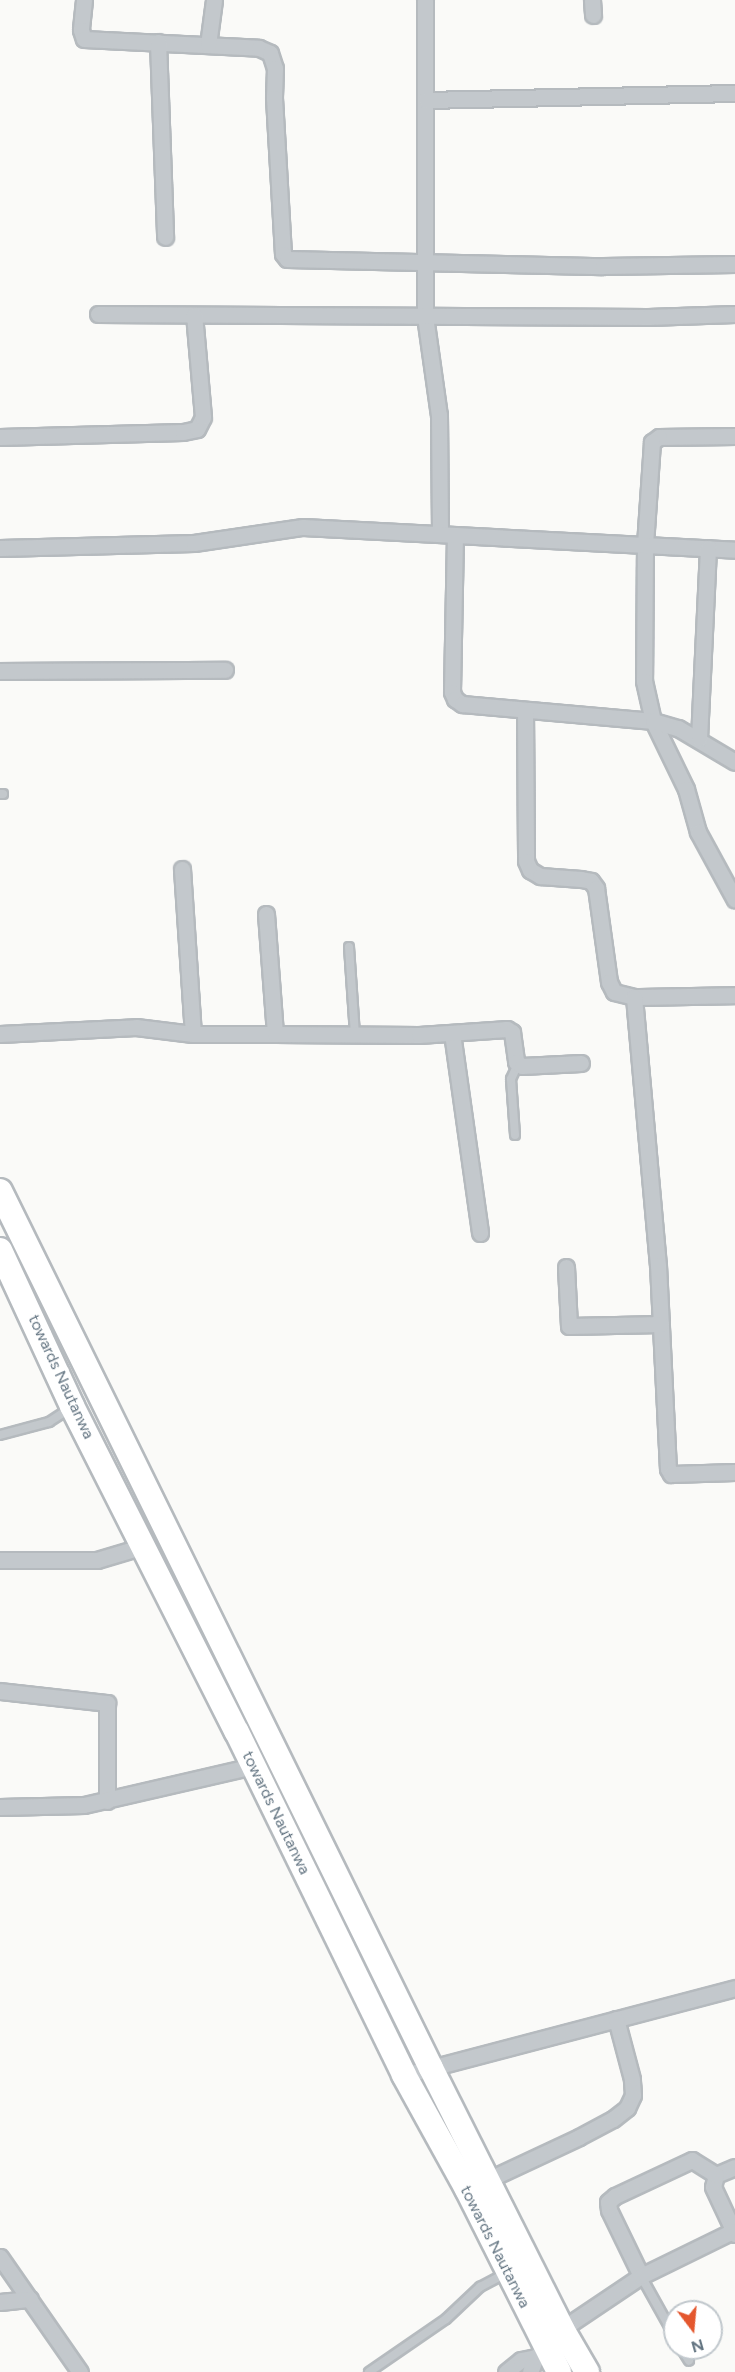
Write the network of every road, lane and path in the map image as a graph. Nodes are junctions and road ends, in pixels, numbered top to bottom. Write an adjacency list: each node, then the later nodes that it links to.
1 (84, 0): 4 (street)
2 (214, 0): 5 (street)
3 (425, 0): 7 (street)
4 (158, 42): 5 (street); 8 (street)
5 (208, 45): 9 (street)
6 (735, 93): 7 (street)
7 (426, 100): 9 (street)
8 (165, 237)
9 (427, 264): 10 (street); 14 (street)
10 (735, 264)
11 (98, 314): 13 (street)
12 (735, 314): 14 (street)
13 (194, 315): 14 (street); 16 (street)
14 (425, 316): 17 (street)
15 (735, 436): 18 (street)
16 (0, 437)
17 (448, 535): 18 (street); 19 (street); 24 (street)
18 (645, 545): 20 (street); 25 (street)
19 (0, 548)
20 (708, 548): 21 (street); 26 (street)
21 (735, 550)
22 (225, 670): 23 (street)
23 (0, 671)
24 (525, 710): 25 (street); 33 (street)
25 (653, 721): 26 (street); 29 (street)
26 (699, 739): 27 (street)
27 (735, 762)
28 (182, 868): 36 (street)
29 (735, 900)
30 (266, 914): 37 (street)
31 (349, 947): 38 (lane)
32 (735, 995): 33 (street)
33 (634, 997): 46 (street)
34 (452, 1033): 38 (street); 40 (street); 43 (street)
35 (0, 1034): 36 (street)
36 (193, 1034): 37 (street)
37 (275, 1034): 38 (street)
38 (356, 1035)
39 (581, 1063): 40 (street)
40 (518, 1064): 41 (lane)
41 (515, 1135)
42 (0, 1191): 58 (main road)
43 (480, 1233)
44 (0, 1250): 47 (main road, towards Nautanwa)
45 (566, 1267): 46 (street)
46 (661, 1324): 49 (street)
47 (72, 1406): 48 (lane); 50 (main road, towards Nautanwa)
48 (0, 1435)
49 (735, 1472)
50 (144, 1546): 51 (street); 53 (main road, towards Nautanwa)
51 (0, 1560)
52 (0, 1691): 54 (street)
53 (253, 1766): 54 (street); 59 (main road, towards Nautanwa)
54 (107, 1801): 55 (street)
55 (0, 1807)
56 (735, 1988): 57 (street)
57 (616, 2019): 58 (street); 62 (street)
58 (431, 2068): 59 (street); 62 (main road)
59 (404, 2075): 62 (main road, towards Nautanwa)
60 (735, 2168): 61 (street)
61 (716, 2175): 63 (street); 66 (street)
62 (478, 2185): 65 (main road, towards Nautanwa); 70 (main road)
63 (734, 2233): 66 (street)
64 (0, 2257): 67 (street)
65 (509, 2272): 71 (main road, towards Nautanwa); 73 (lane)
66 (641, 2276): 69 (lane); 70 (street)
67 (30, 2299): 68 (street); 72 (street)
68 (0, 2302)
69 (663, 2315)
70 (562, 2329): 71 (street); 77 (main road)
71 (541, 2352): 74 (street); 75 (street); 76 (main road, towards Nautanwa)
72 (80, 2372)
73 (369, 2372)
74 (506, 2372)
75 (530, 2372)
76 (560, 2372)
77 (587, 2372)

